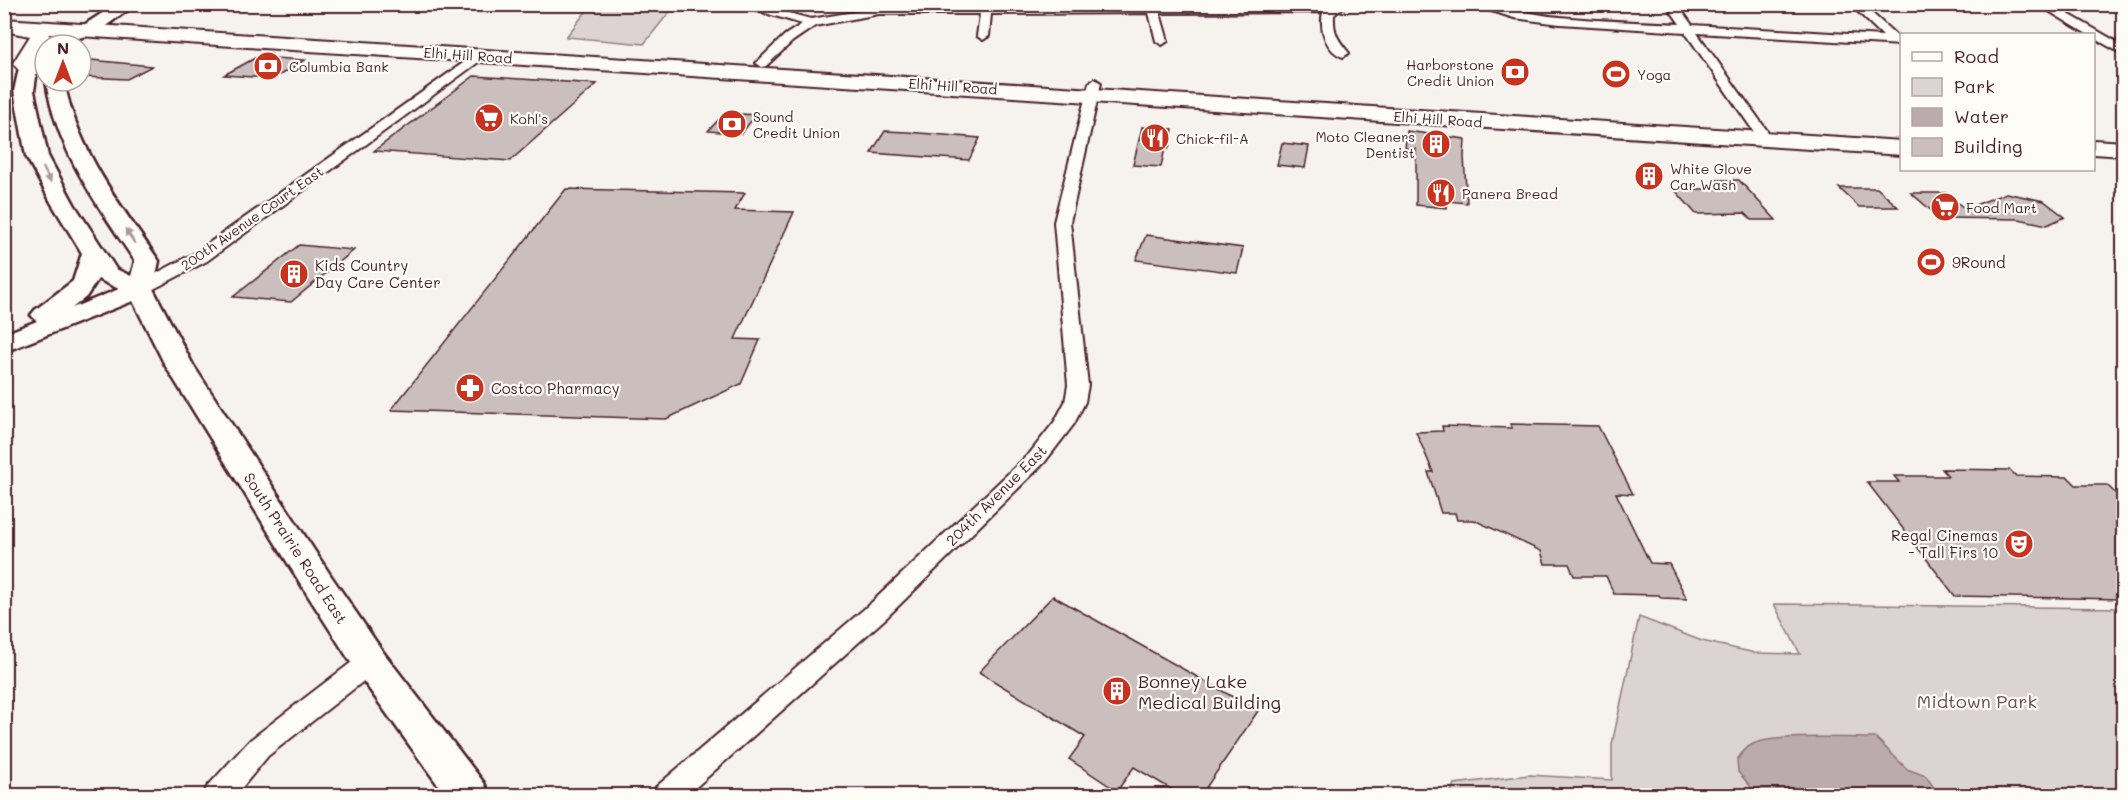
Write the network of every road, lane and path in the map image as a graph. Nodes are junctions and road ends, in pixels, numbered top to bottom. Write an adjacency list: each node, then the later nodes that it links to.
1 (128, 4): 12 (main road)
2 (1474, 4): 14 (street)
3 (1671, 4): 14 (street)
4 (1855, 4): 22 (street)
5 (2042, 4): 17 (street)
6 (1337, 7): 9 (street); 26 (street)
7 (762, 9): 11 (street)
8 (986, 11): 9 (street); 11 (street); 19 (street)
9 (1154, 11): 21 (street)
10 (4, 14): 12 (main road, Elhi Hill Road)
11 (811, 23): 29 (street)
12 (98, 25): 13 (main road, Elhi Hill Road); 15 (main road); 16 (main road); 20 (main road, Elhi Hill Road); 29 (main road, Elhi Hill Road)
13 (4, 26): 30 (main road)
14 (1689, 29): 22 (street); 33 (street)
15 (75, 33)
16 (92, 33)
17 (2092, 33)
18 (2095, 35): 25 (street)
19 (984, 36)
20 (215, 38): 23 (main road); 27 (main road, Elhi Hill Road)
21 (1162, 41)
22 (1898, 41)
23 (93, 43)
24 (2095, 48): 25 (street)
25 (2121, 50)
26 (1343, 53)
27 (480, 55): 31 (main road, Elhi Hill Road); 41 (street, 200th Avenue Court East)
28 (33, 63): 30 (main road)
29 (762, 63): 31 (main road, Elhi Hill Road)
30 (28, 68): 40 (main road, one-way to 40)
31 (1094, 89): 33 (main road, Elhi Hill Road); 46 (street, 204th Avenue East)
32 (56, 93): 41 (main road, one-way to 32)
33 (1762, 132): 34 (main road, Elhi Hill Road); 36 (main road, Elhi Hill Road)
34 (1900, 135)
35 (2095, 147): 37 (main road)
36 (1900, 148)
37 (2124, 149)
38 (2095, 161): 39 (main road)
39 (2124, 163)
40 (94, 252): 41 (main road); 42 (main road)
41 (140, 289): 42 (main road, 200th Avenue Court East); 43 (main road, South Prairie Road East)
42 (4, 342)
43 (370, 662): 44 (street); 45 (main road, South Prairie Road East)
44 (217, 795)
45 (470, 795)
46 (666, 795)

